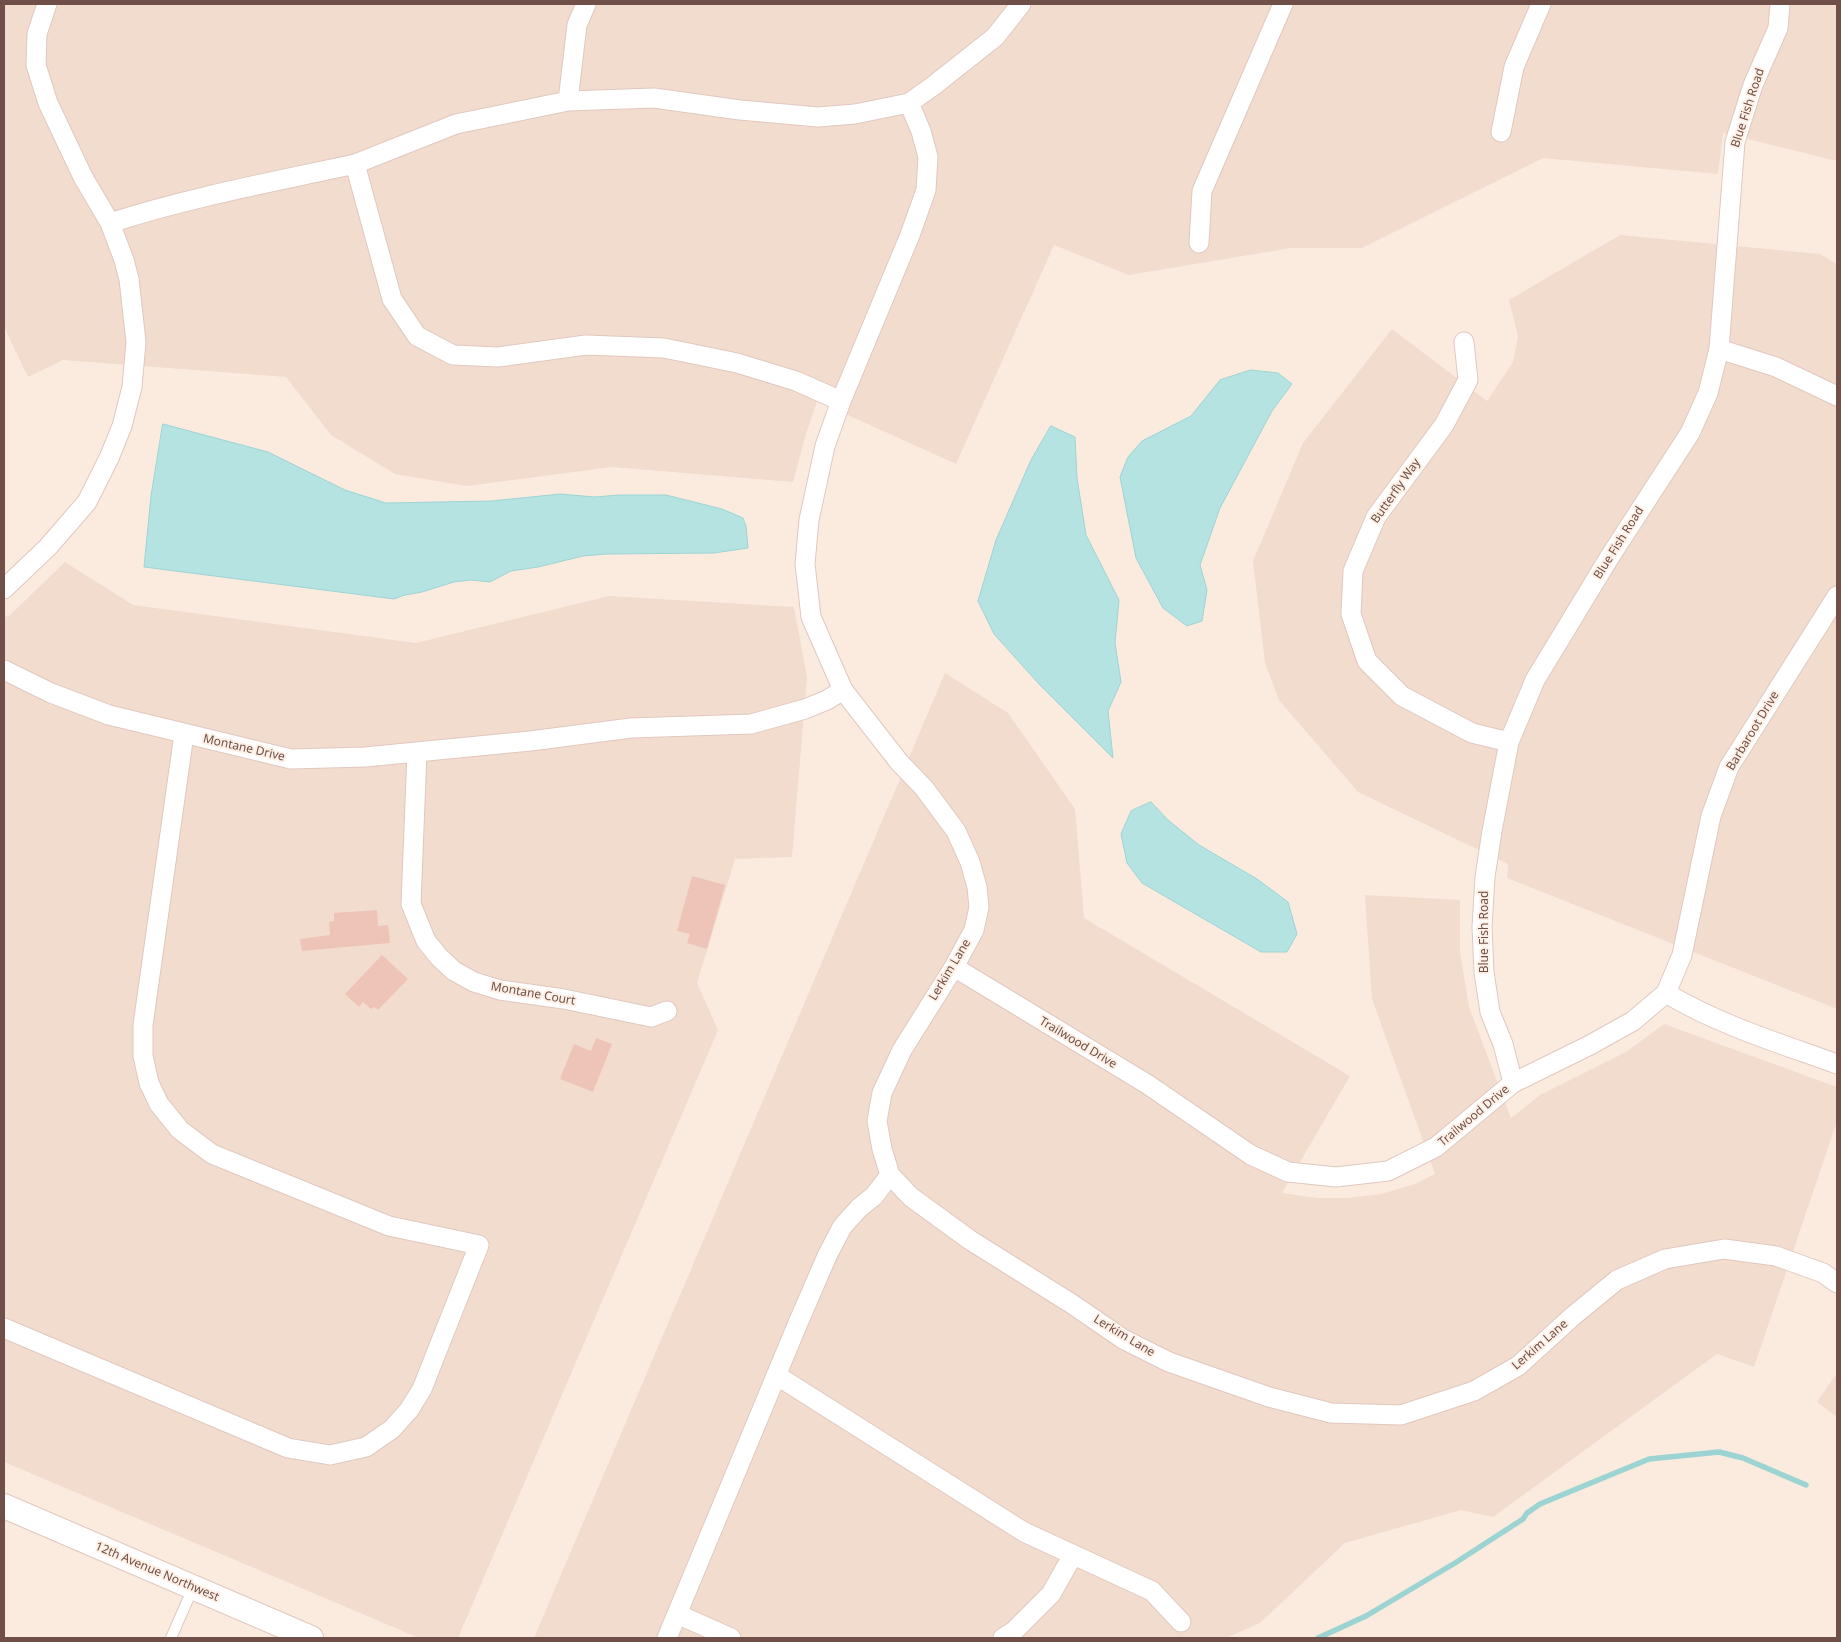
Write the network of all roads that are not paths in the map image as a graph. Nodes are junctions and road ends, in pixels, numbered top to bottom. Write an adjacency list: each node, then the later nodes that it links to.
1 (47, 4): 11 (street)
2 (586, 4): 7 (street)
3 (1021, 4): 8 (street)
4 (1283, 4): 12 (street)
5 (1541, 4): 9 (street)
6 (1780, 4): 14 (street, Blue Fish Road)
7 (568, 102): 8 (street); 10 (street)
8 (909, 103): 16 (street, Lerkim Lane)
9 (1501, 132)
10 (355, 164): 11 (street); 16 (street)
11 (110, 223): 17 (street)
12 (1199, 243)
13 (1464, 342): 22 (street, Butterfly Way)
14 (1719, 349): 15 (street); 22 (street, Blue Fish Road)
15 (1837, 396)
16 (841, 401): 20 (street, Lerkim Lane)
17 (4, 589)
18 (1837, 596): 25 (street, Barbaroot Drive)
19 (4, 670): 21 (street, Montane Drive)
20 (843, 690): 23 (street, Montane Drive); 24 (street, Lerkim Lane)
21 (184, 734): 23 (street, Montane Drive); 31 (street)
22 (1509, 742): 28 (street, Blue Fish Road)
23 (418, 752): 26 (street, Montane Court)
24 (954, 967): 28 (street, Trailwood Drive); 29 (street, Lerkim Lane)
25 (1666, 993): 27 (street); 28 (street, Trailwood Drive)
26 (667, 1012)
27 (1837, 1064)
28 (1513, 1083)
29 (890, 1175): 30 (street, Lerkim Lane); 32 (street)
30 (1837, 1283)
31 (4, 1328)
32 (776, 1375): 34 (street); 36 (street)
33 (4, 1506): 35 (street, 12th Avenue Northwest)
34 (1073, 1555): 37 (street); 42 (street)
35 (193, 1588): 38 (lane); 39 (street, 12th Avenue Northwest)
36 (677, 1614): 40 (street); 41 (street)
37 (1181, 1622)
38 (170, 1638)
39 (311, 1638)
40 (667, 1638)
41 (731, 1638)
42 (1003, 1638)

